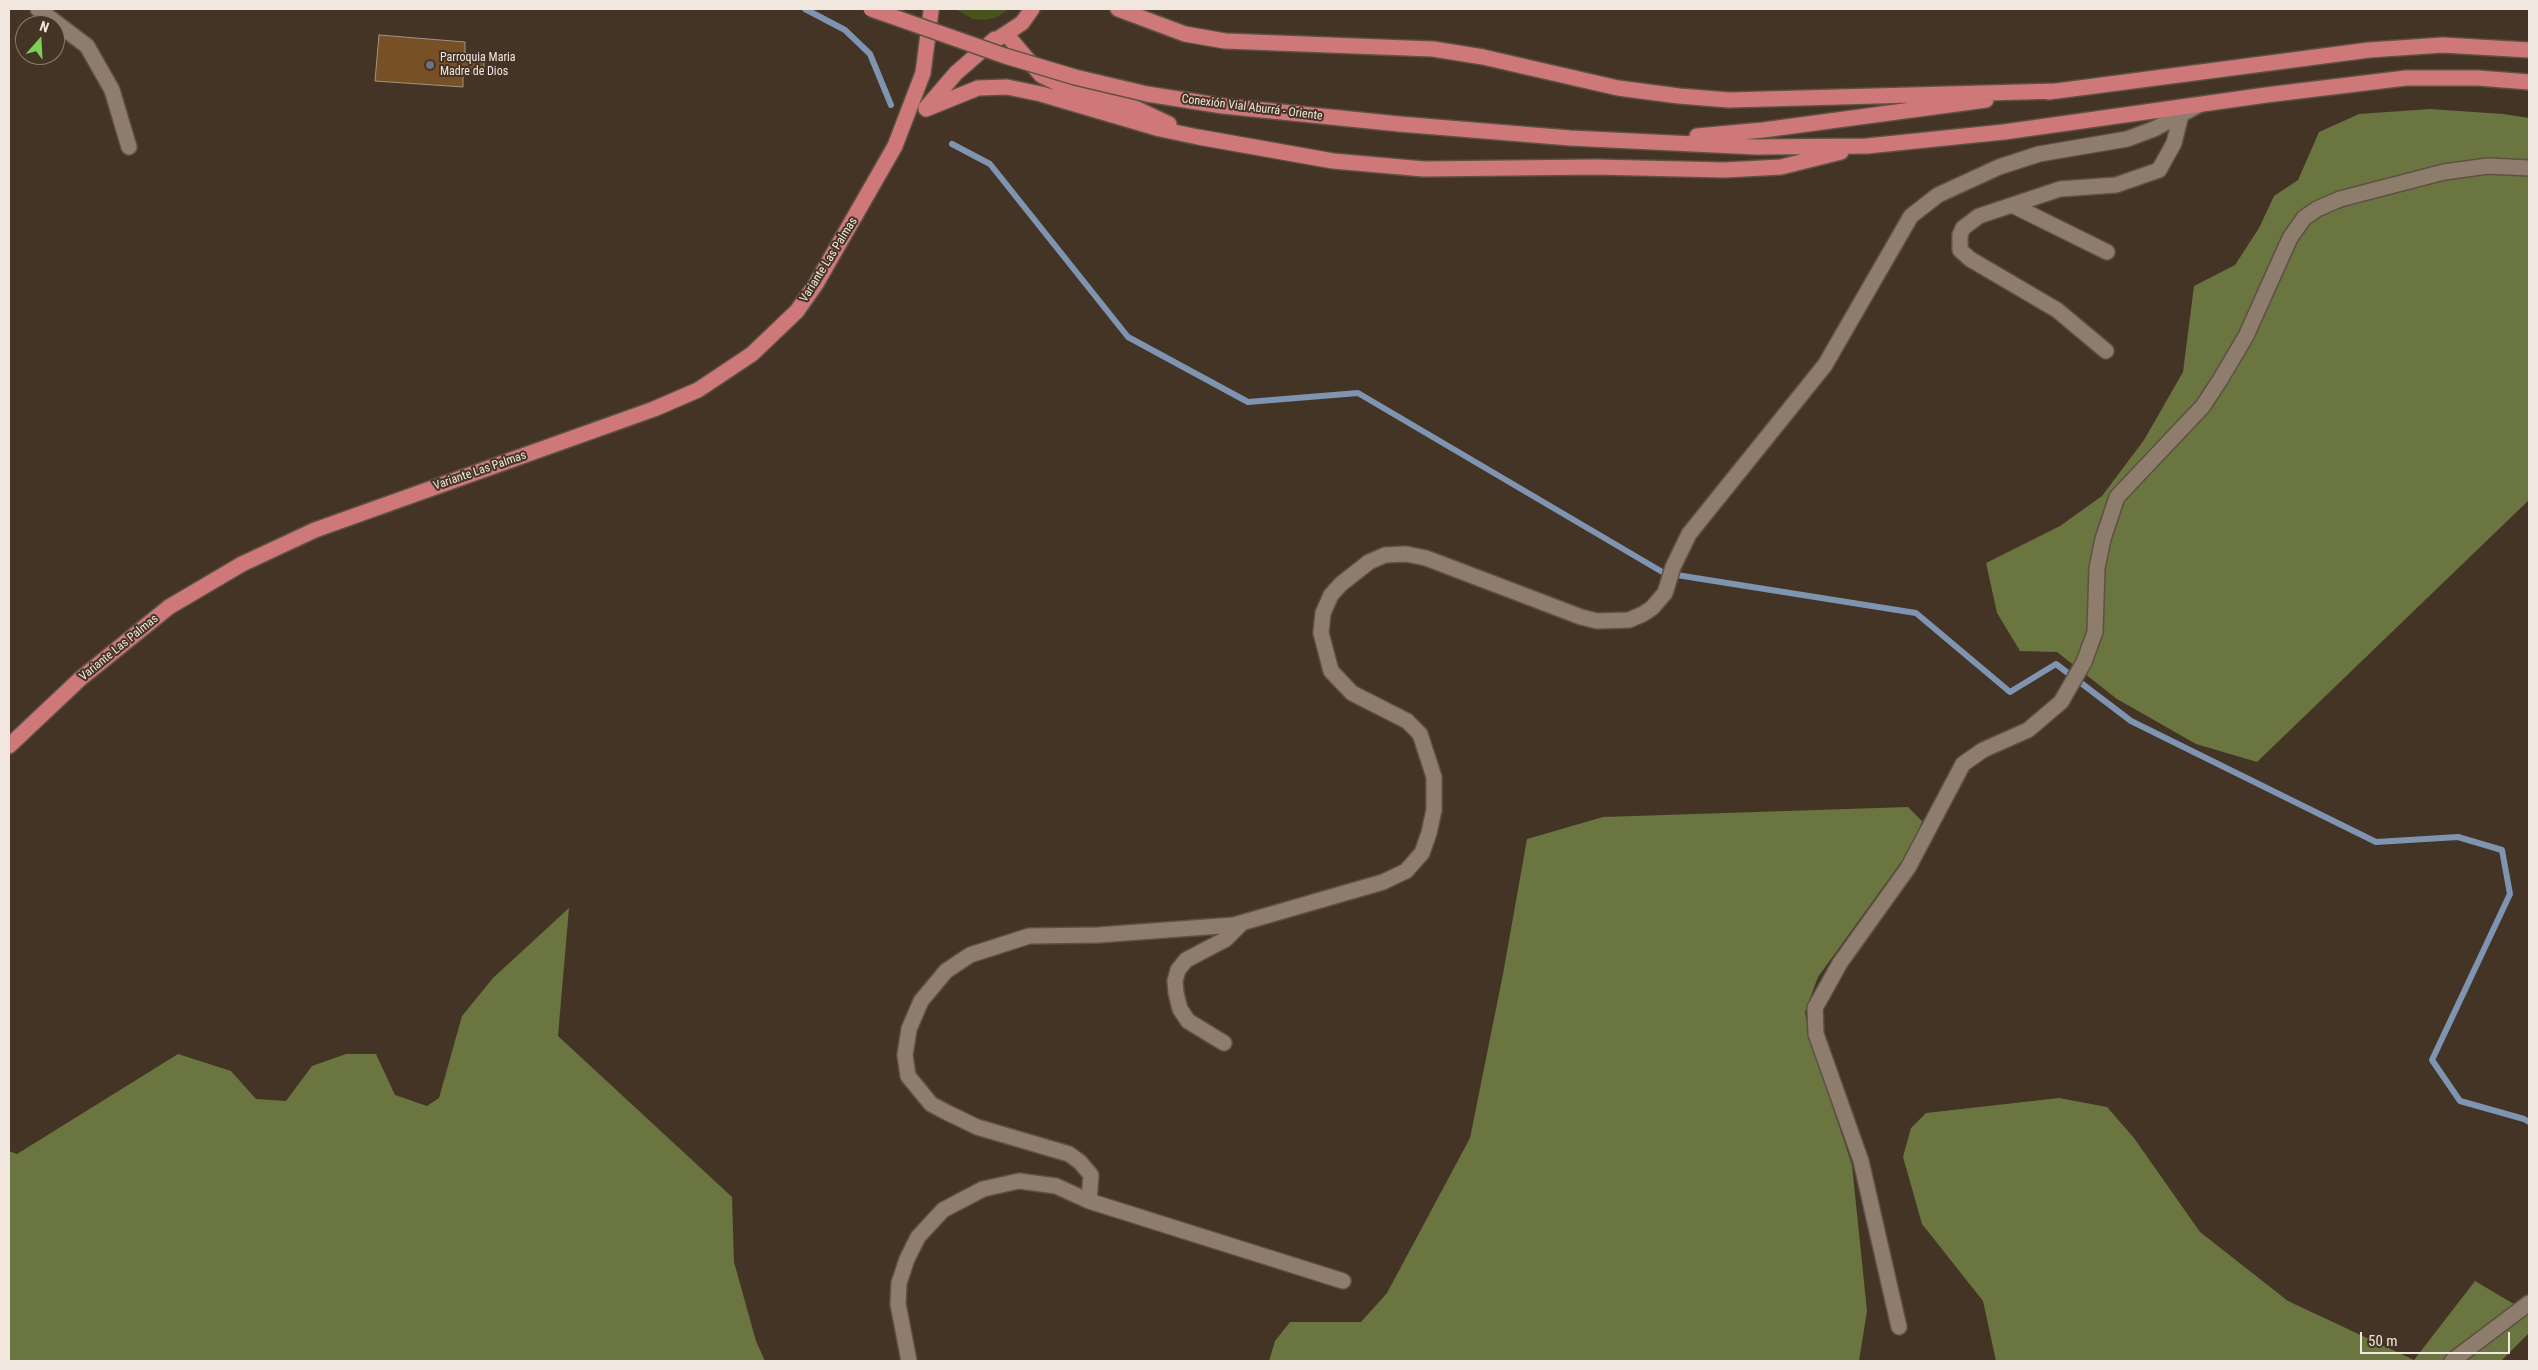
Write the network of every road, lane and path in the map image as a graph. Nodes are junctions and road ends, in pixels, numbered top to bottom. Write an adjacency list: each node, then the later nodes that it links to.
1 (38, 9): 17 (street)
2 (871, 9): 14 (main road, Conexión Vial Aburrá - Oriente, bridge)
3 (1032, 9): 6 (main road, Variante Las Palmas)
4 (1118, 9): 9 (main road)
5 (930, 10): 6 (main road); 15 (main road, Variante Las Palmas)
6 (1001, 37): 11 (main road, Variante Las Palmas); 13 (main road)
7 (2529, 50): 9 (main road)
8 (2529, 82): 10 (main road)
9 (2058, 91): 14 (main road)
10 (2200, 104): 12 (street); 16 (main road)
11 (926, 109): 13 (main road); 15 (main road, Variante Las Palmas)
12 (2181, 115): 19 (street); 23 (street)
13 (1198, 137): 16 (main road)
14 (1645, 141): 16 (main road)
15 (895, 146): 22 (main road, Variante Las Palmas)
16 (1866, 146)
17 (129, 147)
18 (2529, 168): 28 (street)
19 (2012, 206): 20 (street); 21 (street)
20 (2107, 252)
21 (2106, 350)
22 (9, 746)
23 (1242, 923): 24 (street); 25 (street)
24 (1224, 1043)
25 (1089, 1201): 26 (street); 29 (street)
26 (1343, 1281)
27 (2529, 1303): 30 (street)
28 (1899, 1327)
29 (909, 1361)
30 (2452, 1361)

